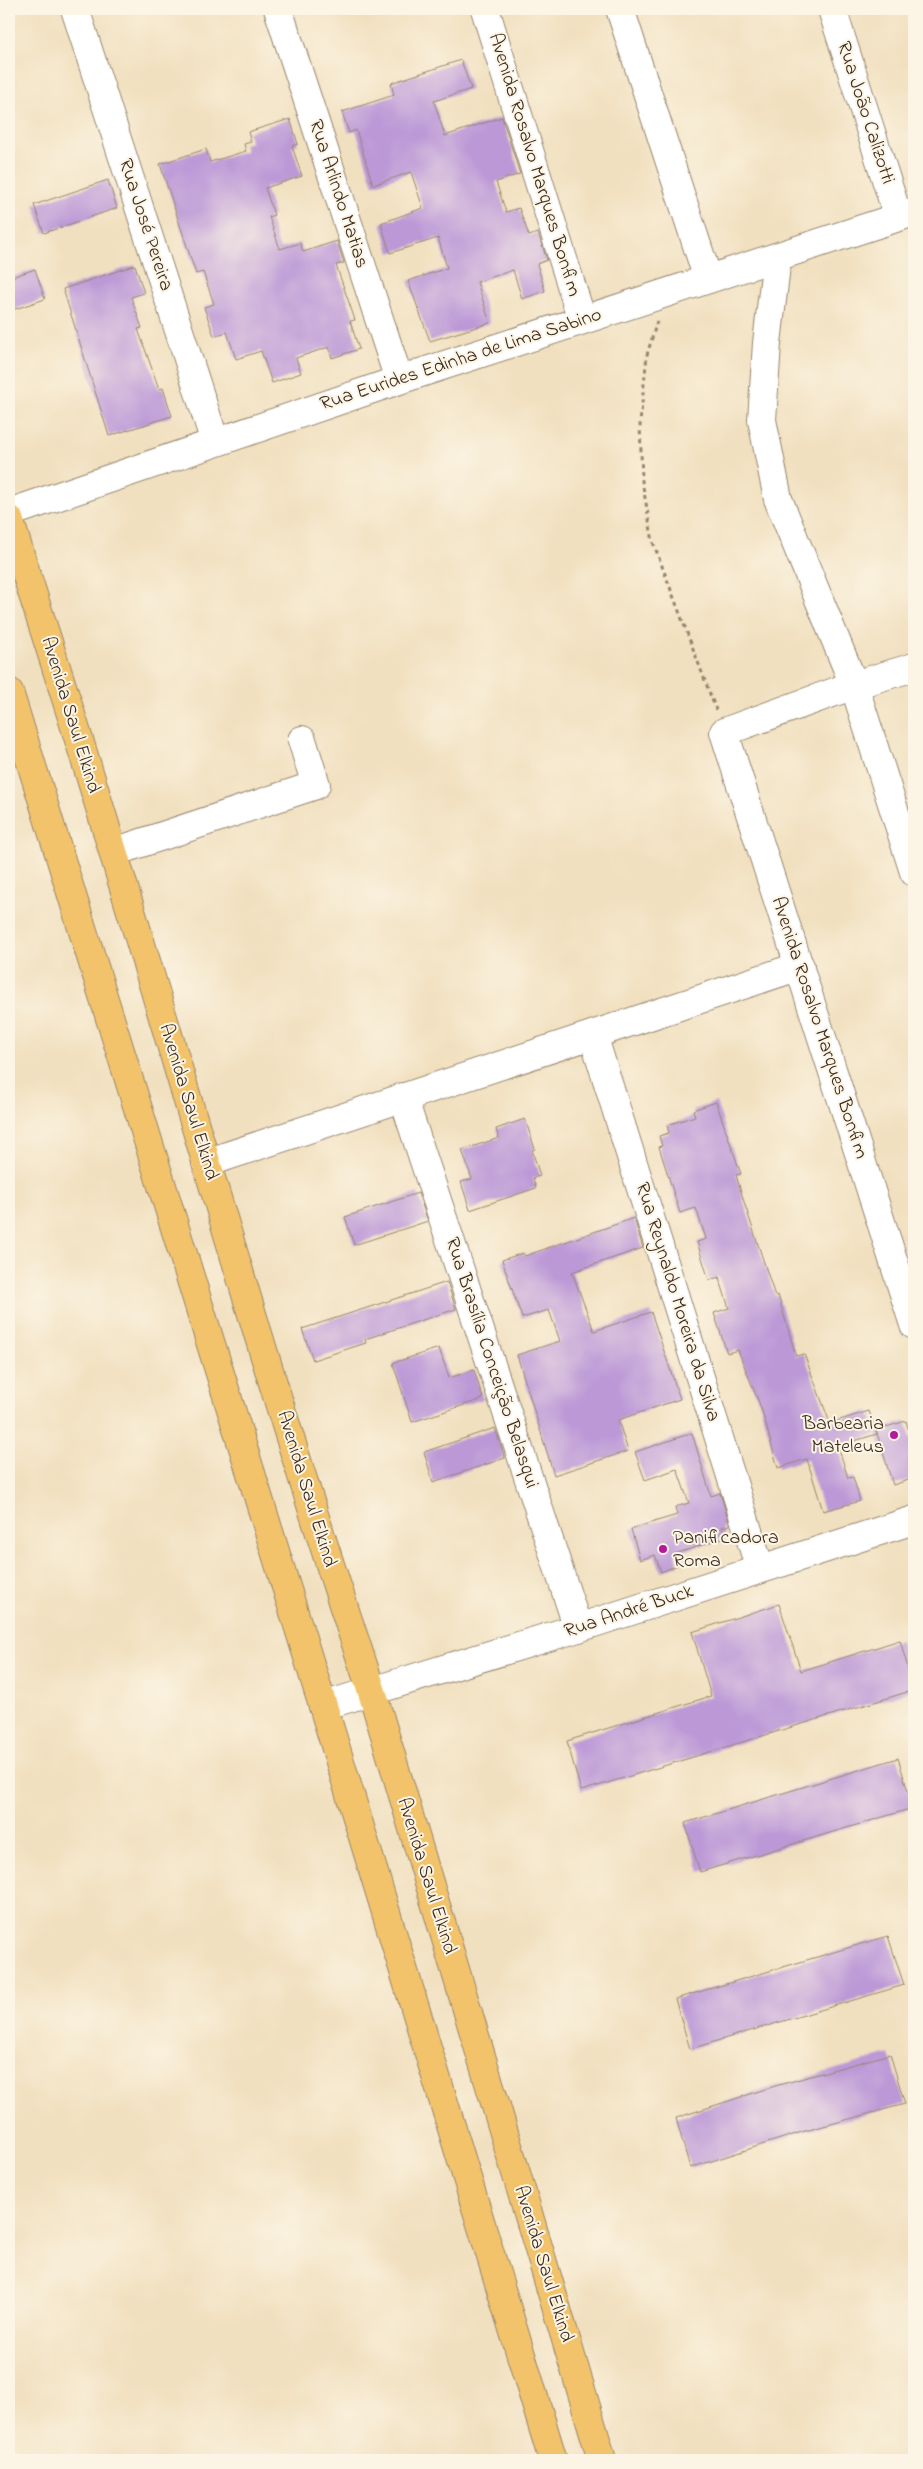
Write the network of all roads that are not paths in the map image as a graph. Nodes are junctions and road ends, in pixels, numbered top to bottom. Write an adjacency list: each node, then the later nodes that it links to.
1 (75, 9): 11 (street, Rua José Pereira)
2 (278, 9): 10 (street, Rua Arlindo Matias)
3 (485, 9): 9 (street, Avenida Rosalvo Marques Bonfim)
4 (620, 9): 8 (street)
5 (832, 9): 6 (street, Rua João Calizotti)
6 (906, 214): 7 (street, Rua Eurides Edinha de Lima Sabino)
7 (777, 257): 8 (street, Rua Eurides Edinha de Lima Sabino); 15 (street)
8 (708, 279): 9 (street, Rua Eurides Edinha de Lima Sabino)
9 (582, 320): 10 (street, Rua Eurides Edinha de Lima Sabino)
10 (399, 380): 11 (street, Rua Eurides Edinha de Lima Sabino)
11 (215, 442): 12 (street, Rua Eurides Edinha de Lima Sabino)
12 (9, 513)
13 (9, 519): 18 (main road, Avenida Saul Elkind)
14 (914, 667): 15 (street)
15 (854, 685): 19 (street); 20 (street, Avenida Rosalvo Marques Bonfim)
16 (9, 692): 29 (main road)
17 (302, 740): 18 (street)
18 (114, 852): 23 (main road, Avenida Saul Elkind)
19 (914, 872)
20 (800, 966): 21 (street); 24 (street, Avenida Rosalvo Marques Bonfim)
21 (593, 1035): 22 (street); 26 (street, Rua Reynaldo Moreira da Silva)
22 (403, 1097): 23 (street); 27 (street, Rua Brasília Conceição Belasqui)
23 (206, 1163): 28 (main road, Avenida Saul Elkind)
24 (914, 1325)
25 (914, 1520): 26 (street, Rua André Buck)
26 (760, 1569): 27 (street, Rua André Buck)
27 (578, 1628): 28 (street, Rua André Buck)
28 (372, 1692): 29 (street, Rua André Buck); 31 (main road, Avenida Saul Elkind)
29 (323, 1706): 30 (main road)
30 (553, 2460)
31 (602, 2460)

